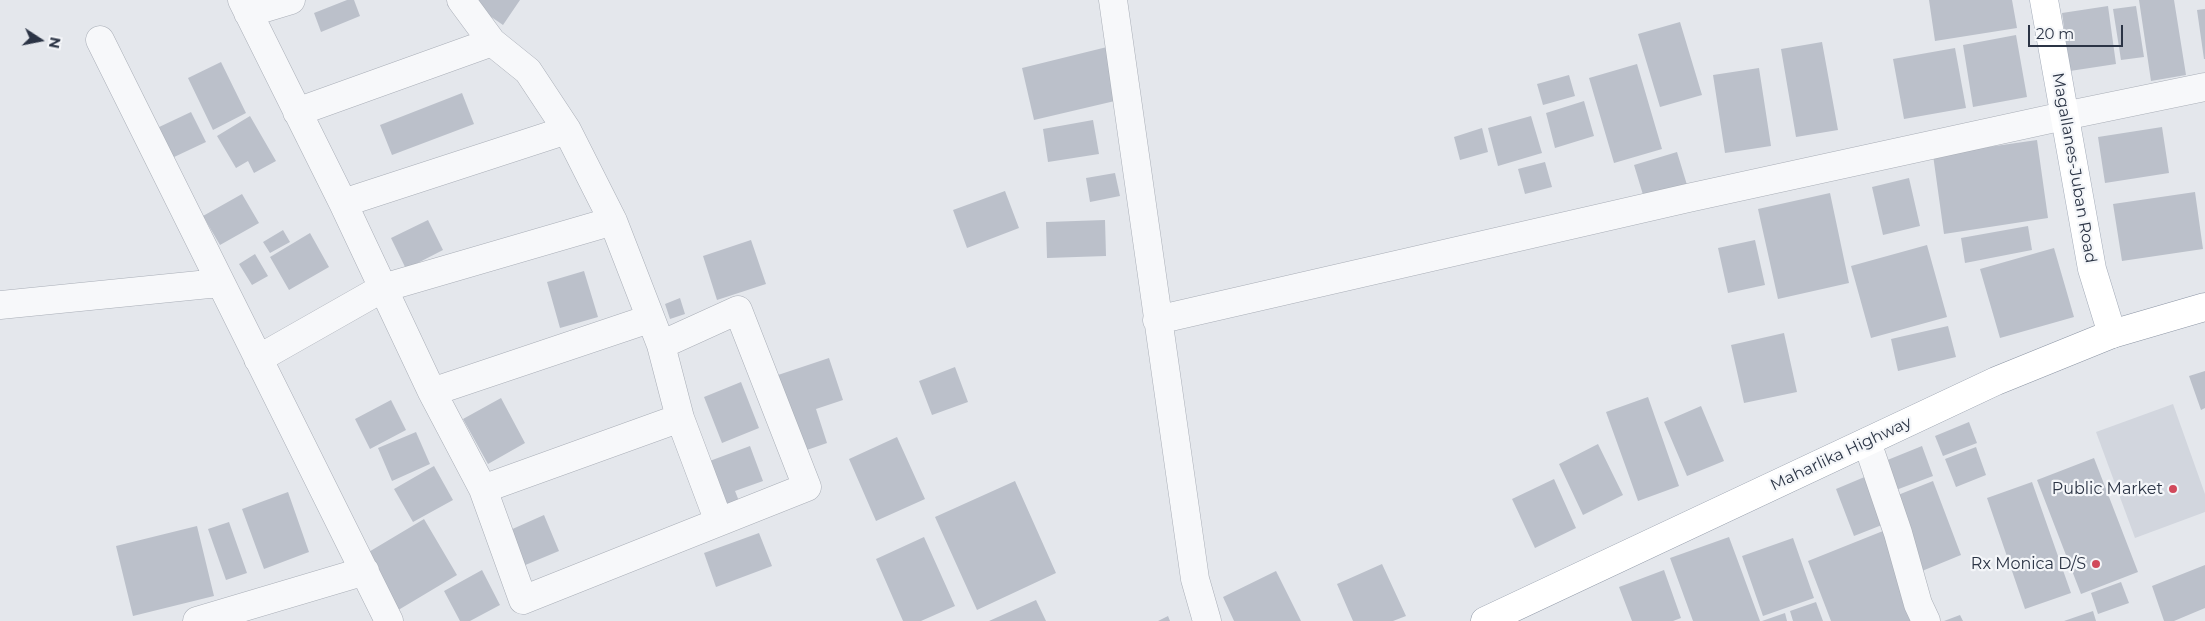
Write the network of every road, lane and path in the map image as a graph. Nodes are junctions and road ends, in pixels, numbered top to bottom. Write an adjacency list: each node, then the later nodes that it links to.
1 (291, 0): 5 (street)
2 (461, 0): 7 (street)
3 (1113, 0): 19 (street)
4 (2044, 0): 10 (main road, Magallanes-Juban Road)
5 (246, 7): 9 (street)
6 (100, 40): 14 (street)
7 (492, 42): 9 (street); 11 (street)
8 (2205, 87): 10 (street)
9 (297, 112): 12 (street)
10 (2064, 116): 19 (street); 20 (main road, Magallanes-Juban Road)
11 (567, 130): 12 (street); 13 (street)
12 (343, 202): 15 (street)
13 (613, 221): 15 (street); 18 (street)
14 (219, 283): 16 (street); 22 (street)
15 (383, 288): 22 (street); 23 (street)
16 (0, 305)
17 (2205, 307): 20 (main road, Maharlika Highway)
18 (650, 319): 21 (street); 23 (street)
19 (1157, 320): 31 (street)
20 (2112, 334): 25 (main road, Maharlika Highway)
21 (662, 345): 24 (street); 27 (street)
22 (258, 359): 28 (street)
23 (432, 392): 26 (street)
24 (680, 418): 26 (street); 27 (street)
25 (1867, 442): 32 (main road, Maharlika Highway); 33 (street)
26 (482, 489): 27 (street)
27 (719, 522)
28 (365, 572): 29 (street); 30 (street)
29 (197, 621)
30 (389, 621)
31 (1207, 621)
32 (1485, 621)
33 (1926, 621)

